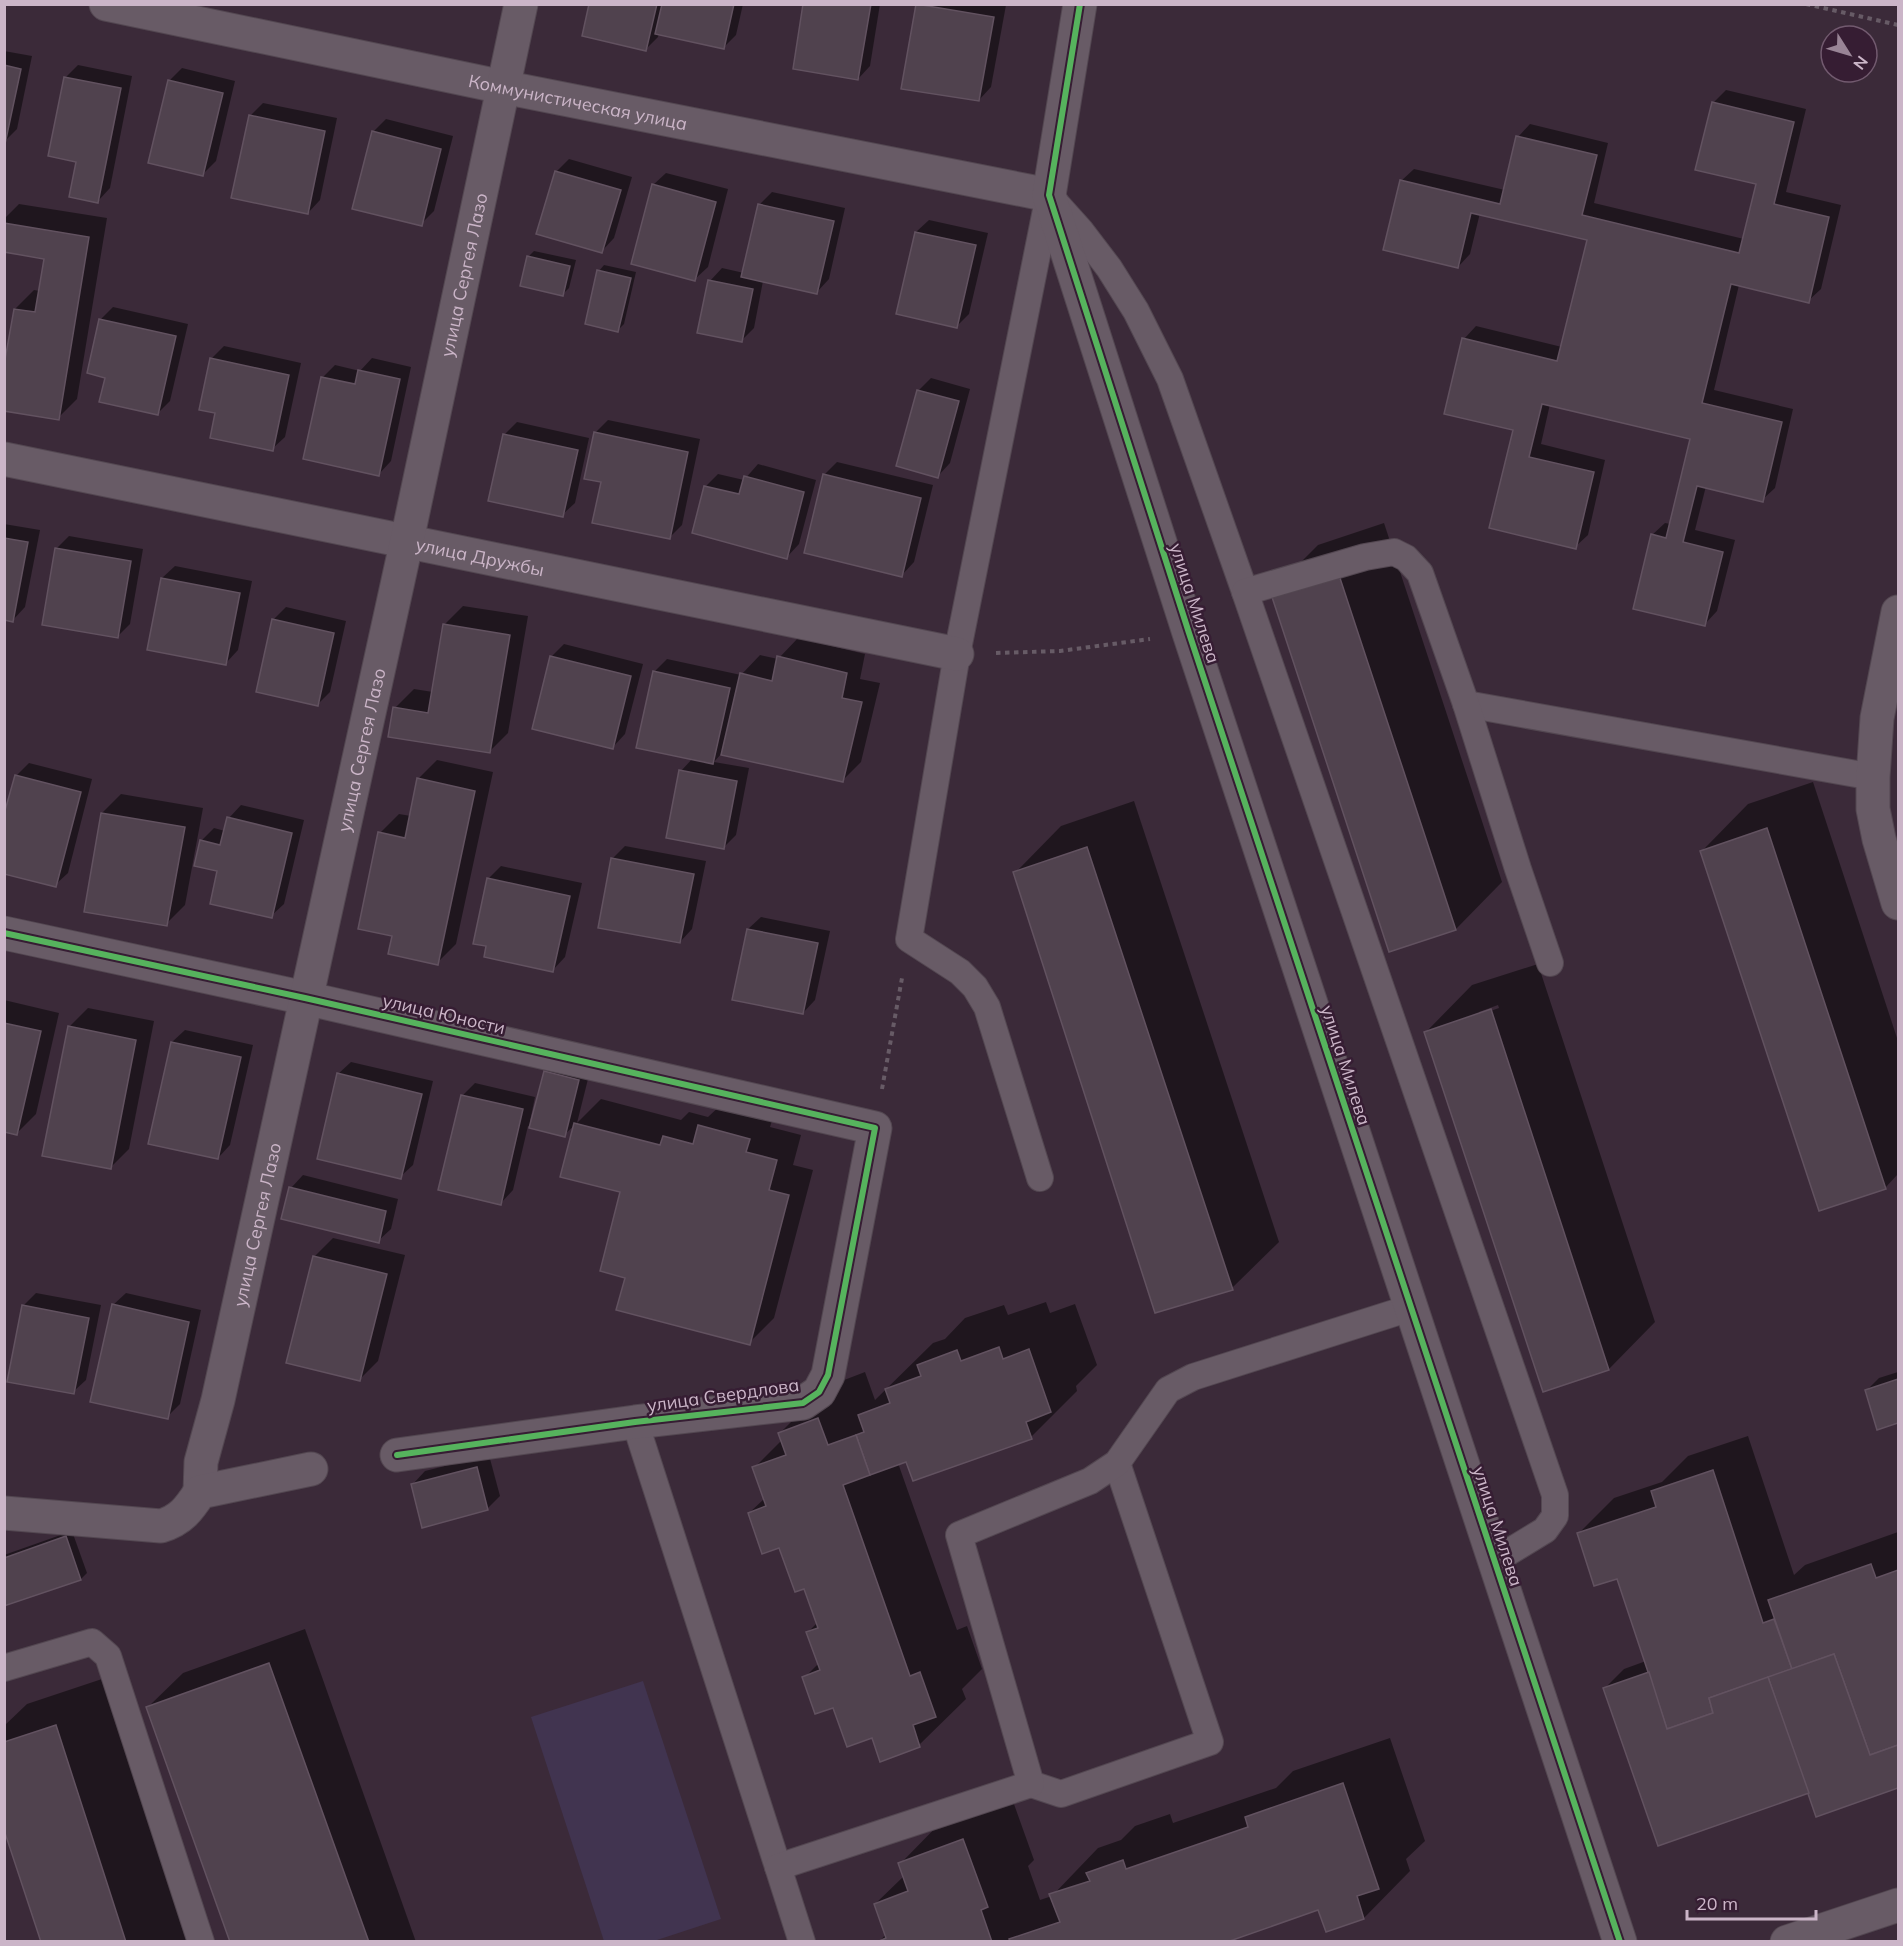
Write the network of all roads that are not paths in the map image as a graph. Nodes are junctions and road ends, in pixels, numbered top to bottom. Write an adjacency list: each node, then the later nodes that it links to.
1 (106, 4): 4 (street, Коммунистическая улица)
2 (521, 4): 4 (street, улица Сергея Лазо)
3 (1080, 4): 5 (street)
4 (503, 87): 5 (street, Коммунистическая улица); 7 (street, улица Сергея Лазо)
5 (1049, 195): 8 (lane); 10 (lane); 19 (street, улица Милева)
6 (4, 459): 7 (street, улица Дружбы)
7 (407, 540): 10 (street, улица Дружбы); 16 (street, улица Сергея Лазо)
8 (1245, 592): 11 (lane); 26 (lane)
9 (1899, 612): 12 (street)
10 (957, 654): 18 (lane)
11 (1466, 704): 12 (lane); 15 (lane)
12 (1873, 777): 13 (street)
13 (1899, 903)
14 (4, 933): 16 (street, улица Юности)
15 (1550, 963)
16 (305, 998): 17 (street, улица Юности); 24 (street, улица Сергея Лазо)
17 (875, 1128): 20 (street, улица Свердлова)
18 (1040, 1178)
19 (1410, 1308): 22 (lane); 26 (street, улица Милева)
20 (635, 1422): 21 (street, улица Свердлова); 29 (lane)
21 (396, 1455)
22 (1117, 1463): 28 (lane); 28 (lane)
23 (311, 1469): 24 (street)
24 (200, 1492): 25 (street)
25 (4, 1513)
26 (1494, 1561): 33 (street, улица Милева)
27 (4, 1668): 31 (lane)
28 (1032, 1784): 29 (lane)
29 (778, 1867): 32 (lane)
30 (1899, 1905): 34 (street)
31 (201, 1941)
32 (802, 1941)
33 (1620, 1941)
34 (1787, 1941)

